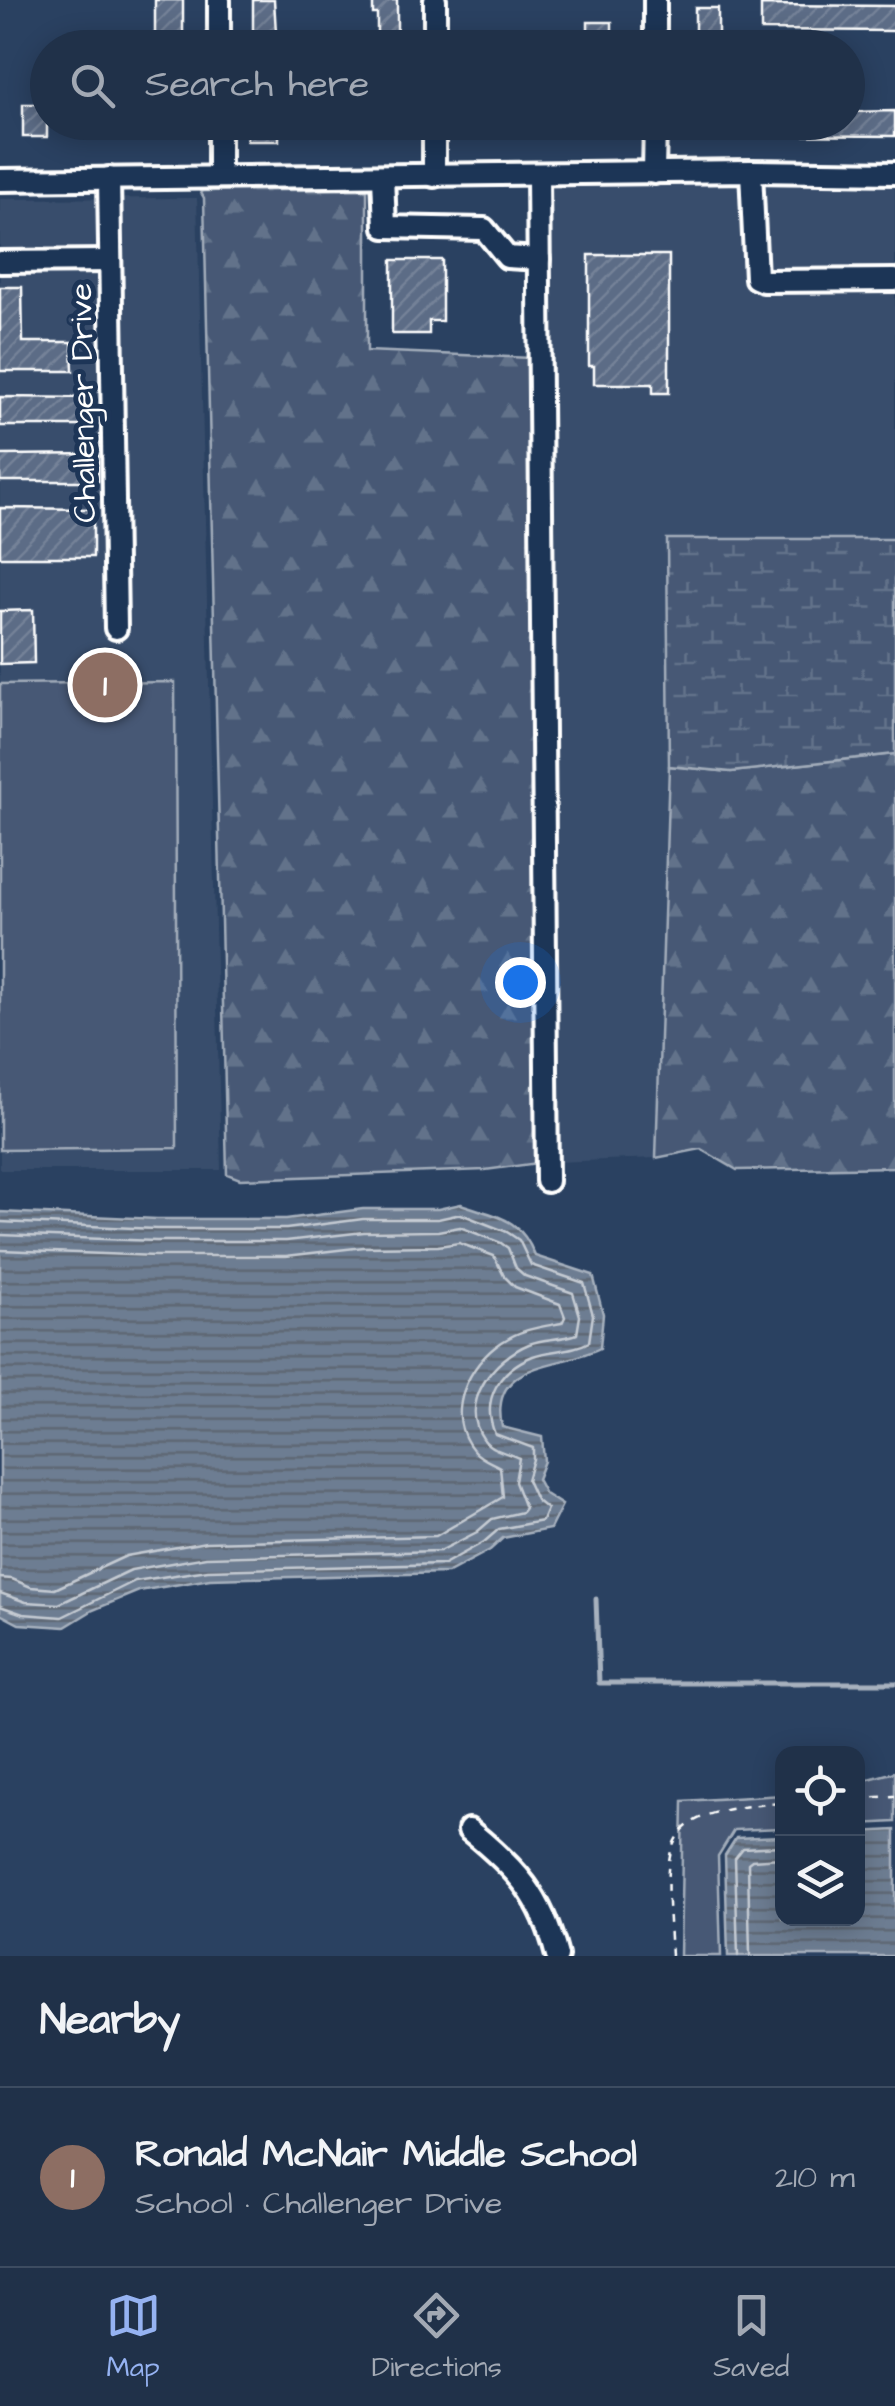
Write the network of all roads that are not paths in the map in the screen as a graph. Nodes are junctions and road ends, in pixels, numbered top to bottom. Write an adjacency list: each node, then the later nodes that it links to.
1 (219, 0): 4 (street)
2 (435, 0): 5 (street)
3 (655, 0): 6 (street)
4 (219, 30)
5 (435, 30)
6 (655, 30)
7 (220, 140): 14 (street)
8 (434, 140): 16 (street)
9 (655, 140): 11 (street)
10 (751, 171): 11 (street); 12 (street); 22 (street)
11 (654, 172): 13 (street)
12 (895, 173)
13 (538, 175): 16 (street); 19 (street)
14 (220, 176): 15 (street); 17 (street)
15 (383, 176): 16 (street); 19 (street)
16 (434, 176)
17 (108, 178): 18 (street); 20 (street, Challenger Drive)
18 (0, 180)
19 (538, 258): 24 (street)
20 (110, 261): 21 (street); 23 (street, Challenger Drive)
21 (0, 262)
22 (895, 280)
23 (116, 628)
24 (547, 1181)
25 (470, 1830): 26 (street)
26 (557, 1956)

